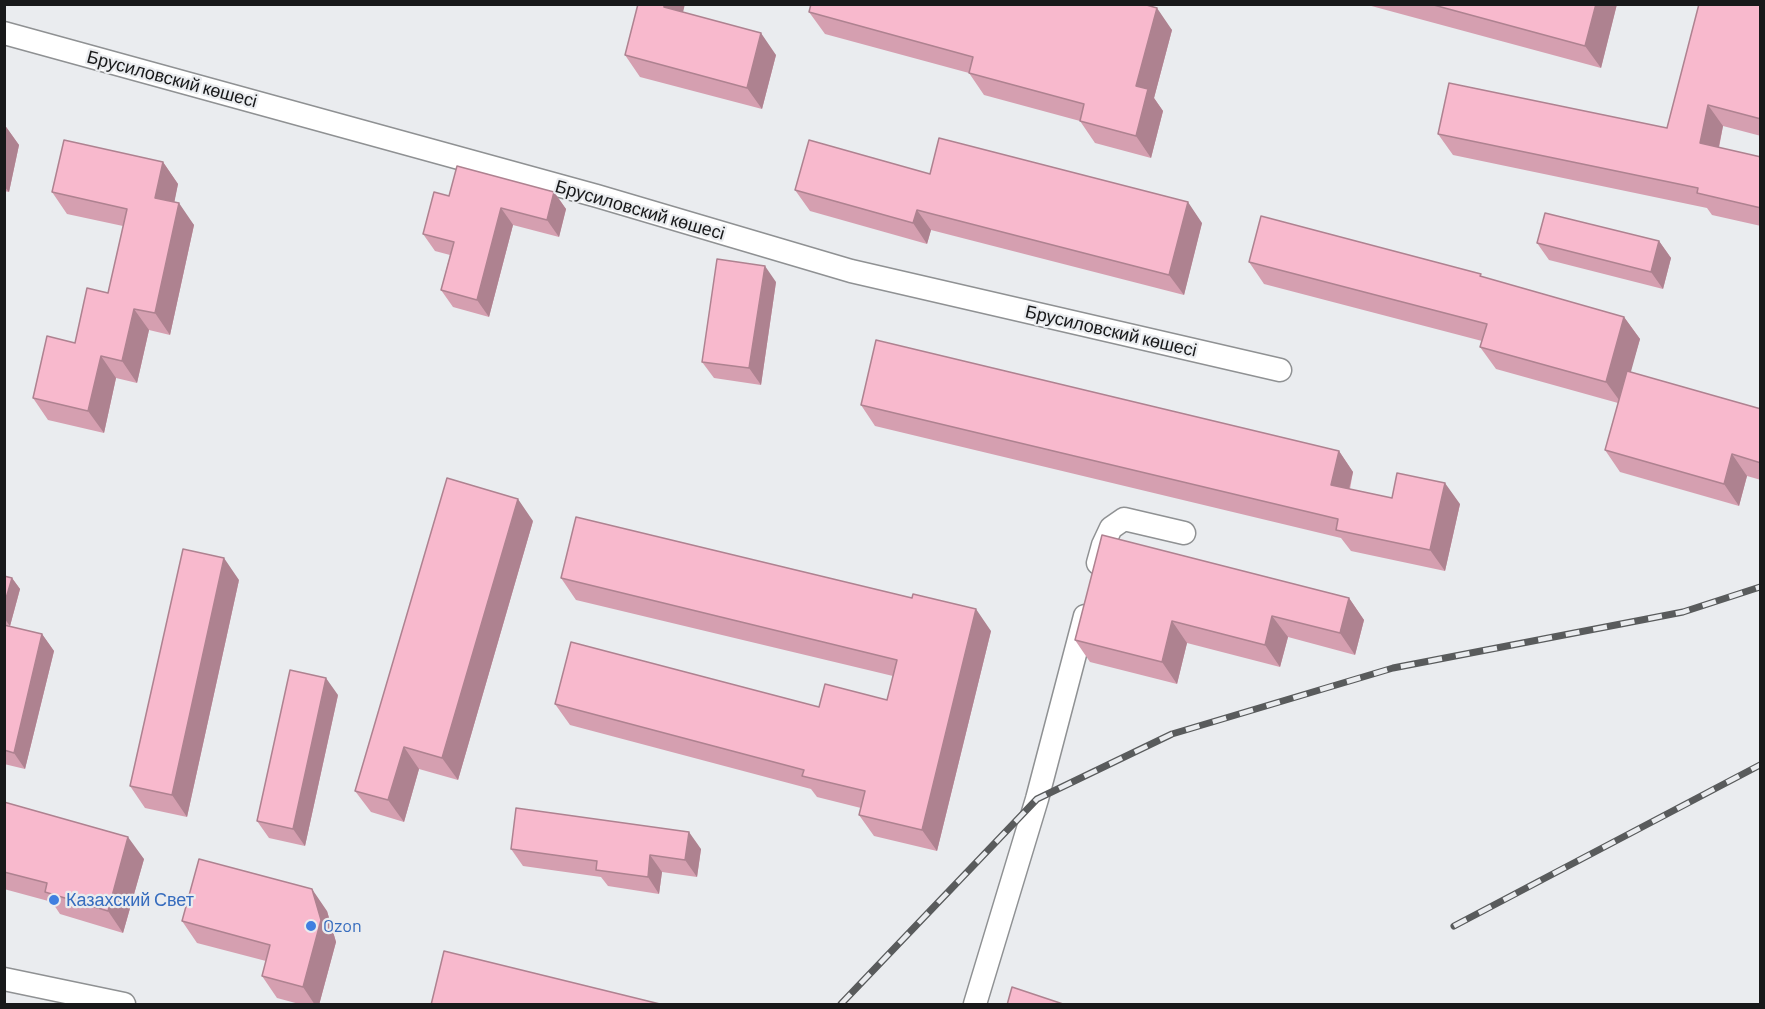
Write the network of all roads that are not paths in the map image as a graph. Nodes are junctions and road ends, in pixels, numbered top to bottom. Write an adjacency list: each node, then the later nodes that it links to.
1 (4, 33): 2 (street, Брусиловский көшесі)
2 (1280, 370)
3 (1184, 533): 6 (street)
4 (4, 979): 5 (street)
5 (124, 1005)
6 (975, 1005)

